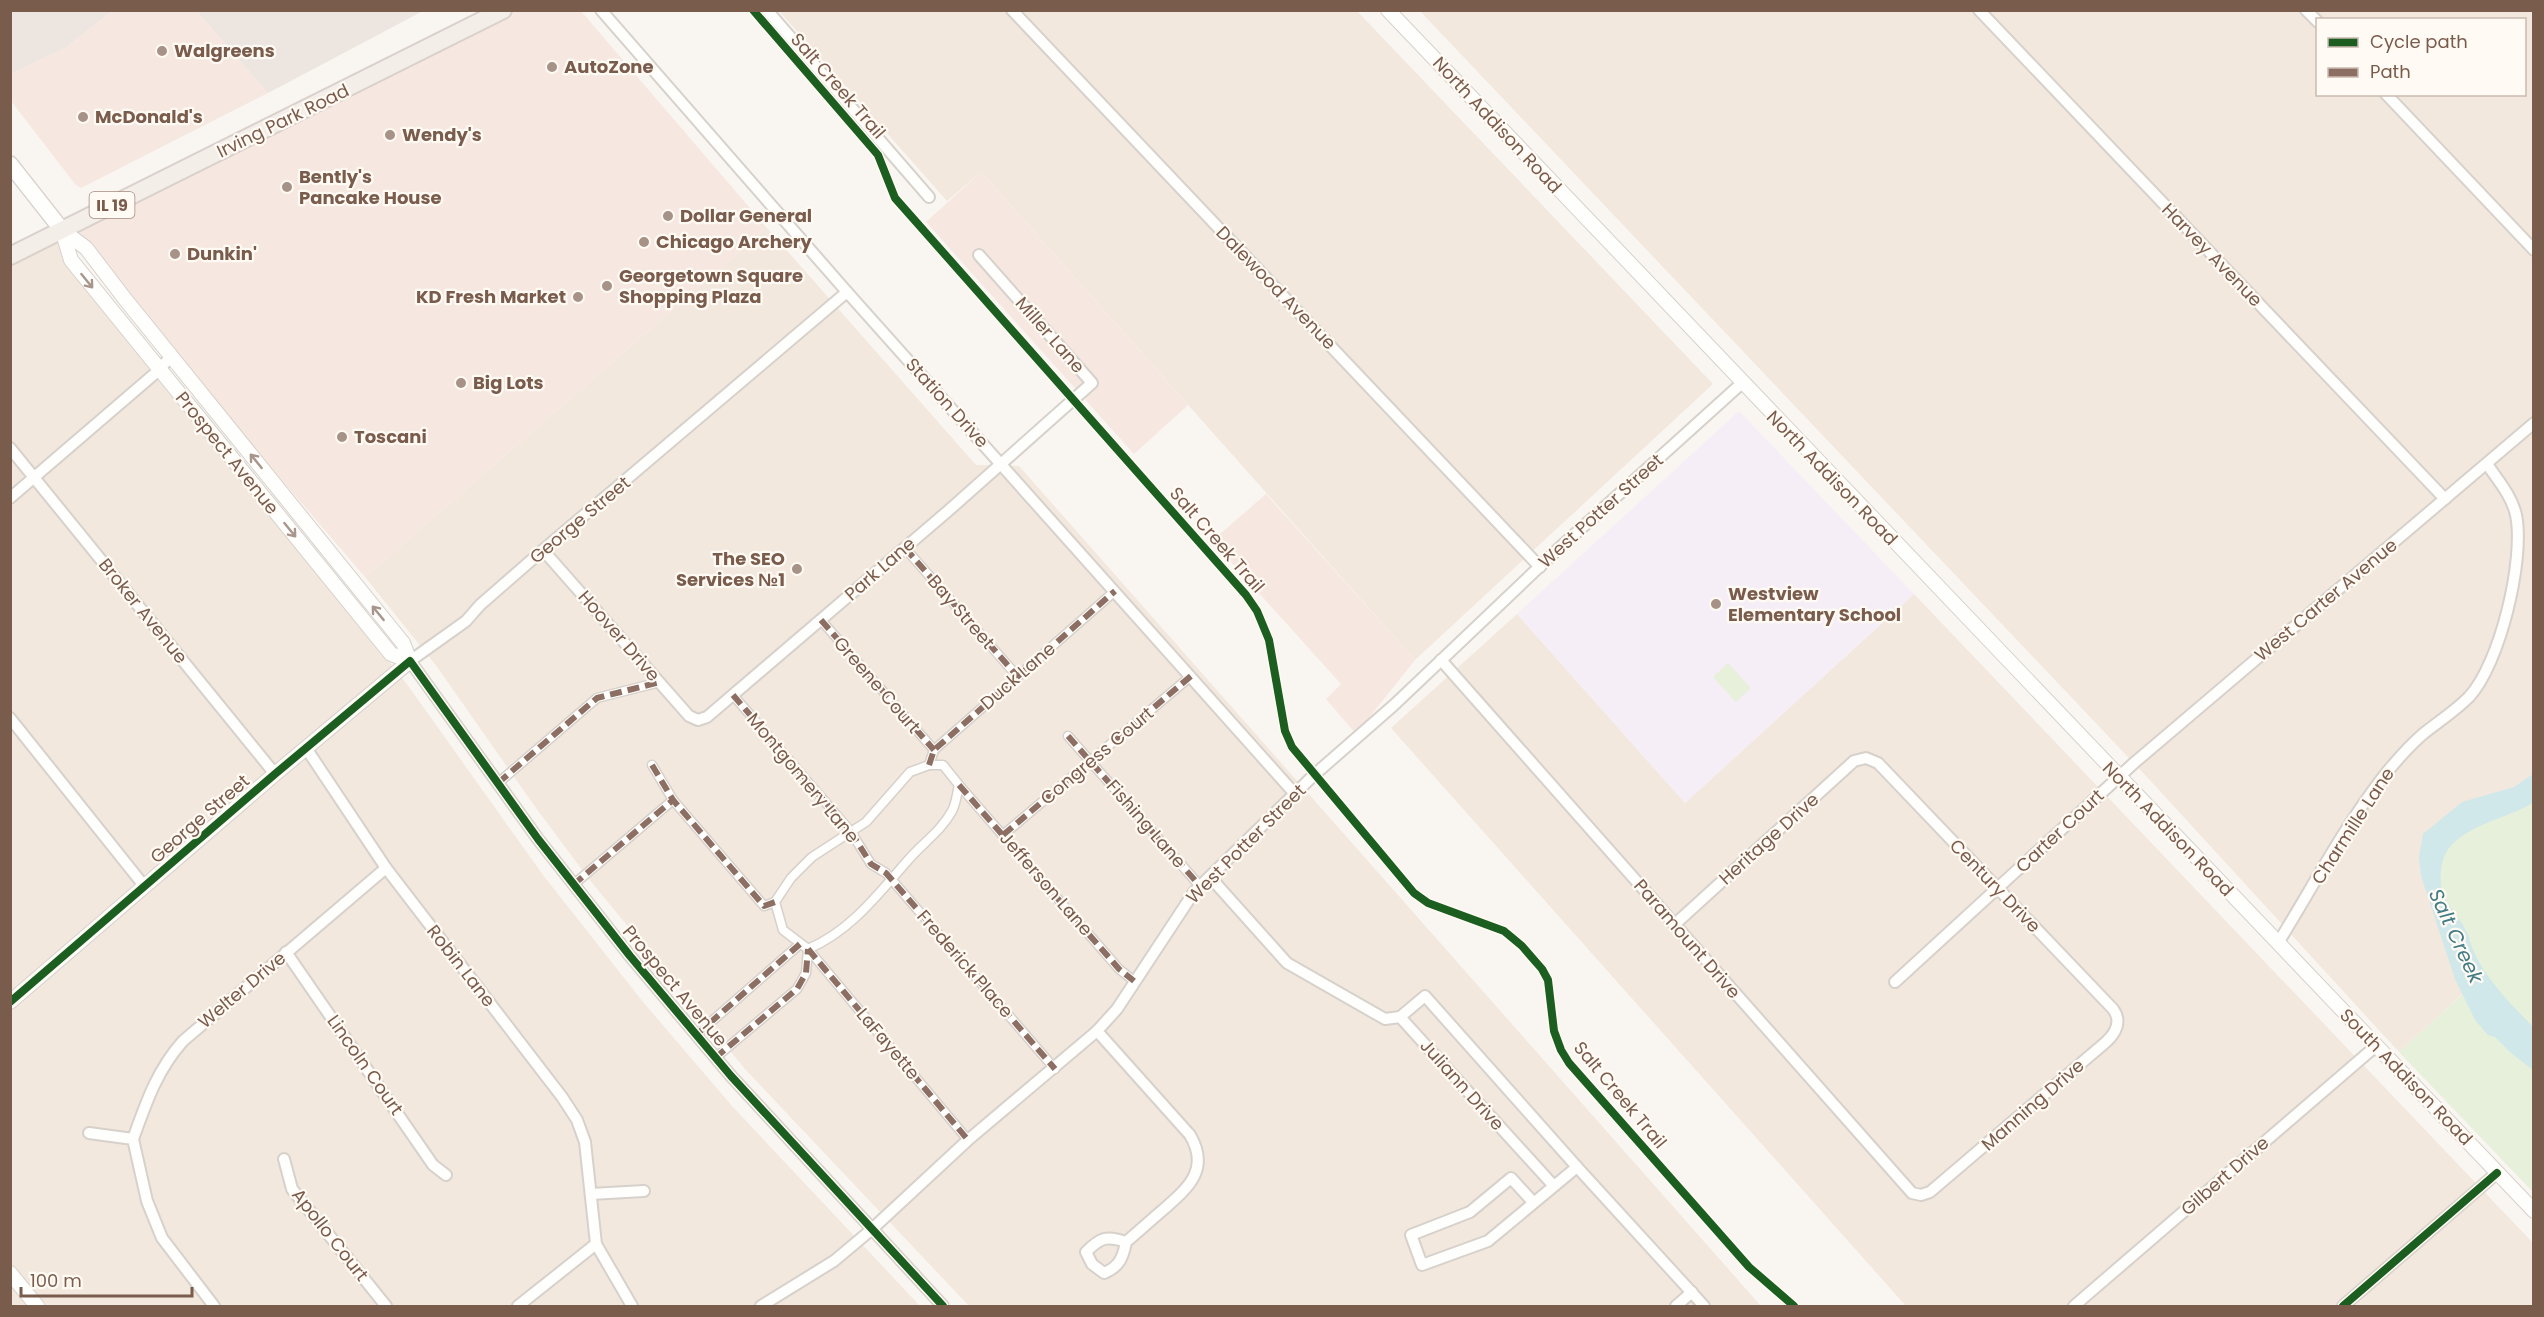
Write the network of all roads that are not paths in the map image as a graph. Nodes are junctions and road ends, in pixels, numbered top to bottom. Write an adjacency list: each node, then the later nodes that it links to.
1 (503, 10): 10 (main road, Irving Park Road / IL 19)
2 (601, 10): 14 (street, Station Drive)
3 (767, 10): 9 (street)
4 (1012, 10): 28 (street, Dalewood Avenue)
5 (1388, 10): 17 (street, North Addison Road)
6 (1979, 10): 25 (street, Harvey Avenue)
7 (2388, 96): 11 (street)
8 (10, 164): 10 (main road, Prospect Avenue)
9 (929, 197)
10 (62, 230): 13 (main road, IL 19); 15 (street, Prospect Avenue); 16 (street, Prospect Avenue, one-way to 16)
11 (2534, 250)
12 (979, 255): 18 (street, Miller Lane)
13 (10, 256)
14 (847, 292): 21 (street, Station Drive); 27 (street, George Street)
15 (171, 356): 16 (street); 32 (street, Prospect Avenue, one-way to 15)
16 (159, 370): 23 (street); 32 (street, Prospect Avenue, one-way to 32)
17 (1742, 383): 28 (street, West Potter Street); 47 (street, North Addison Road)
18 (1059, 412): 21 (street, Park Lane)
19 (2534, 423): 22 (street, West Carter Avenue)
20 (10, 448): 23 (street, Broker Avenue)
21 (1001, 464): 26 (street, Park Lane); 29 (street, Station Drive)
22 (2487, 464): 25 (street, West Carter Avenue); 64 (street, Charmille Lane)
23 (34, 477): 24 (street); 46 (street, Broker Avenue)
24 (10, 498)
25 (2445, 500): 47 (street, West Carter Avenue)
26 (905, 548): 30 (street, Park Lane); 34 (street, Bay Street)
27 (543, 550): 32 (street, George Street); 35 (street, Hoover Drive)
28 (1540, 567): 31 (street, West Potter Street)
29 (1115, 591): 33 (street, Station Drive); 34 (street, Duck Lane)
30 (821, 620): 36 (street, Park Lane); 41 (street, Greene Court)
31 (1441, 660): 50 (street, West Potter Street); 63 (street, Paramount Drive)
32 (410, 662): 40 (street, George Street); 48 (street, Prospect Avenue)
33 (1191, 676): 43 (street, Congress Court); 50 (street, Station Drive)
34 (1018, 677): 41 (street, Duck Lane)
35 (660, 682): 38 (street, Hoover Drive); 48 (street)
36 (734, 694): 38 (street, Park Lane); 52 (street, Montgomery Lane)
37 (10, 718): 59 (street)
38 (698, 720)
39 (1068, 736): 43 (street, Fishing Lane)
40 (306, 748): 46 (street, George Street); 55 (street, Robin Lane)
41 (934, 750): 45 (street)
42 (1866, 758): 61 (street, Century Drive); 63 (street, Heritage Drive)
43 (1091, 761): 53 (street, Congress Court); 60 (street, Fishing Lane)
44 (652, 765): 51 (street)
45 (929, 765): 49 (street, Jefferson Lane); 52 (street)
46 (275, 774): 59 (street, George Street)
47 (2118, 778): 61 (street, Carter Court); 64 (street, North Addison Road)
48 (498, 783): 58 (street, Prospect Avenue)
49 (959, 785): 53 (street, Jefferson Lane); 57 (street)
50 (1295, 795): 56 (street, West Potter Street)
51 (673, 800): 58 (street); 62 (street)
52 (851, 832): 54 (street, Montgomery Lane); 62 (street)
53 (1003, 835): 67 (street, Jefferson Lane)
54 (871, 864): 57 (street, Frederick Place)
55 (386, 868): 66 (street, Welter Drive); 87 (street, Robin Lane)
56 (1210, 876): 60 (street, West Potter Street); 70 (street)
57 (892, 881): 65 (street); 76 (street, Frederick Place)
58 (573, 885): 73 (street, Prospect Avenue)
59 (144, 886): 69 (street, George Street)
60 (1200, 886): 67 (street, West Potter Street)
61 (1998, 889): 68 (street, Carter Court); 71 (street, Century Drive)
62 (775, 902): 65 (street, LaFayette)
63 (1674, 925): 84 (street, Paramount Drive)
64 (2278, 943): 74 (street, South Addison Road)
65 (804, 946): 73 (street); 75 (street); 79 (street, LaFayette)
66 (286, 952): 78 (street, Welter Drive); 83 (street, Lincoln Court)
67 (1134, 981): 72 (street, West Potter Street)
68 (1895, 982)
69 (12, 998)
70 (1400, 1017): 81 (street); 85 (street, Juliann Drive)
71 (2118, 1020): 84 (street, Manning Drive)
72 (1097, 1031): 76 (street, West Potter Street); 91 (street)
73 (696, 1035): 75 (street, Prospect Avenue)
74 (2376, 1046): 82 (street, South Addison Road); 104 (street, Gilbert Drive)
75 (715, 1058): 90 (street, Prospect Avenue)
76 (1055, 1068): 79 (street, West Potter Street)
77 (89, 1133): 78 (street)
78 (133, 1138): 96 (street)
79 (968, 1140): 90 (street, West Potter Street)
80 (284, 1159): 97 (street, Apollo Court)
81 (1577, 1167): 85 (street); 94 (street)
82 (2497, 1173): 89 (street, South Addison Road); 105 (street)
83 (446, 1175)
84 (1940, 1184)
85 (1553, 1185): 88 (street)
86 (644, 1191): 87 (street)
87 (591, 1194): 92 (street, Robin Lane)
88 (1533, 1202): 88 (street)
89 (2534, 1212)
90 (871, 1230): 100 (street, West Potter Street); 101 (street, Prospect Avenue)
91 (1126, 1242)
92 (596, 1244): 98 (street); 99 (street, Robin Lane)
93 (10, 1274): 95 (street)
94 (1692, 1292): 102 (street); 103 (street)
95 (37, 1306)
96 (214, 1306)
97 (386, 1306)
98 (518, 1306)
99 (632, 1306)
100 (761, 1306)
101 (944, 1306)
102 (1676, 1306)
103 (1704, 1306)
104 (2074, 1306)
105 (2343, 1306)

